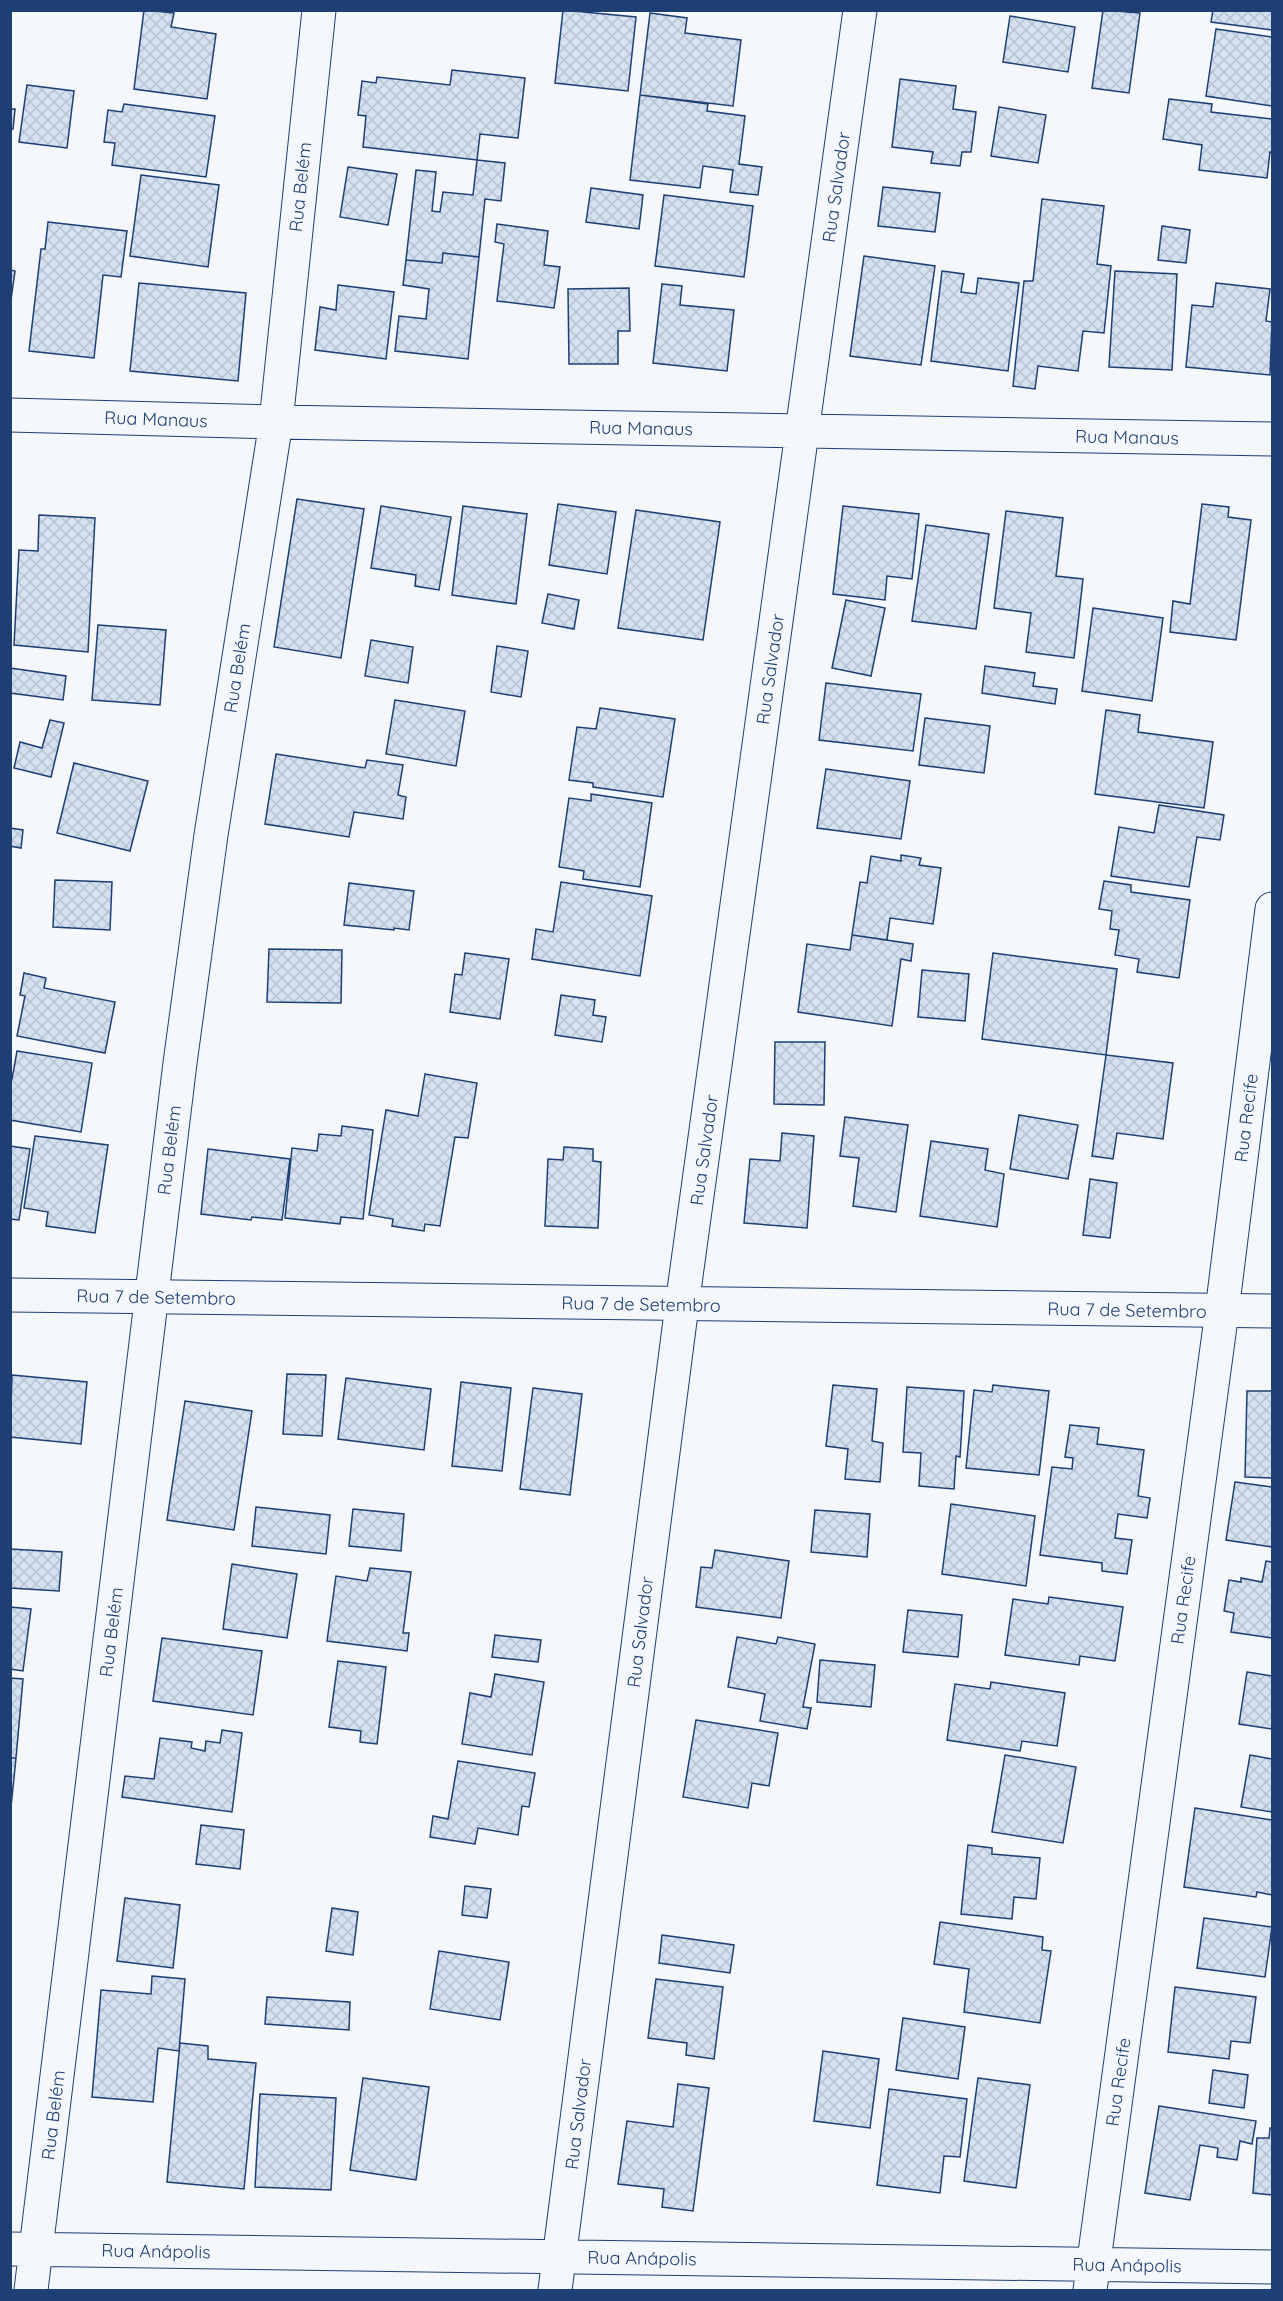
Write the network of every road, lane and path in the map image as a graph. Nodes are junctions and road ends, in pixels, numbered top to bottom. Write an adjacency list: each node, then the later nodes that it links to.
1 (320, 10): 4 (street, Rua Belém)
2 (860, 10): 5 (street, Rua Salvador)
3 (10, 415): 4 (street, Rua Manaus)
4 (276, 422): 5 (street, Rua Manaus); 9 (street, Rua Belém)
5 (803, 431): 6 (street, Rua Manaus); 10 (street, Rua Salvador)
6 (1272, 439)
7 (1272, 909): 11 (street, Rua Recife)
8 (10, 1295): 9 (street, Rua 7 de Setembro)
9 (151, 1297): 10 (street, Rua 7 de Setembro); 13 (street, Rua Belém)
10 (682, 1305): 11 (street, Rua 7 de Setembro); 14 (street, Rua Salvador)
11 (1222, 1311): 12 (street, Rua 7 de Setembro); 16 (street, Rua Recife)
12 (1272, 1311)
13 (24, 2249): 14 (street, Rua Anápolis); 17 (street, Rua Belém)
14 (559, 2256): 16 (street, Rua Anápolis); 18 (street, Rua Salvador)
15 (1272, 2267): 16 (street, Rua Anápolis)
16 (1092, 2277)
17 (31, 2290)
18 (555, 2290)

